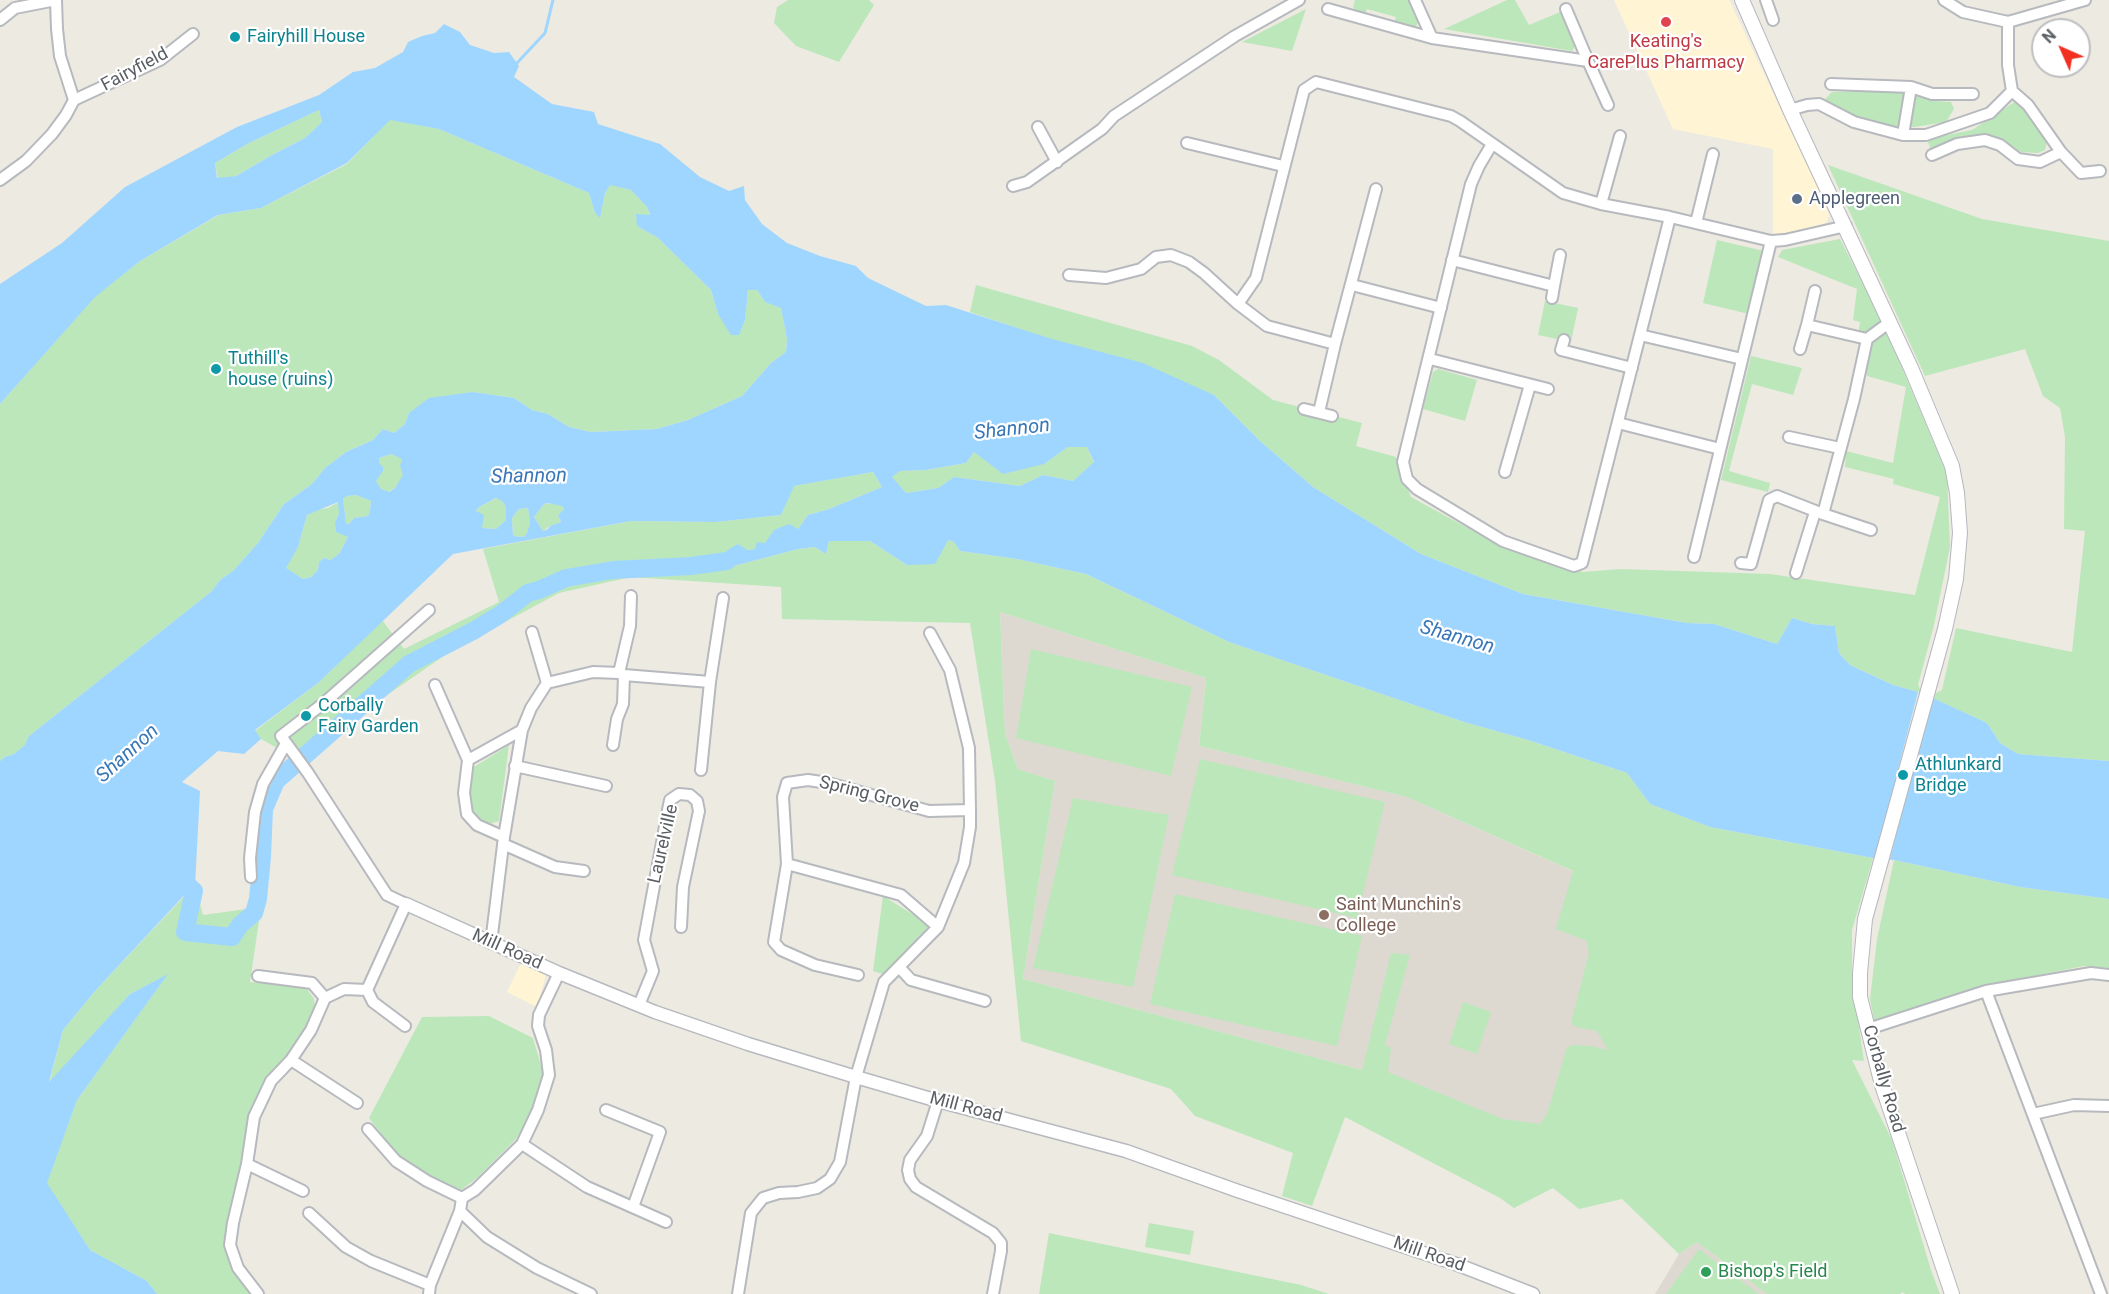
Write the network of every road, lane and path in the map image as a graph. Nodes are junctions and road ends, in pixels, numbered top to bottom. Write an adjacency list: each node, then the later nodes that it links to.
1 (56, 0): 10 (street); 20 (street)
2 (1299, 0): 31 (street)
3 (1415, 0): 14 (street)
4 (1742, 0): 22 (main road)
5 (1766, 0): 11 (street)
6 (1944, 0): 12 (street)
7 (2085, 0): 12 (street)
8 (1328, 9): 14 (street)
9 (1566, 9): 15 (street)
10 (0, 20)
11 (1773, 20)
12 (2008, 22): 18 (street)
13 (193, 33): 20 (street, Fairyfield)
14 (1432, 38): 15 (street)
15 (1588, 61): 21 (street)
16 (1830, 84): 17 (street)
17 (1911, 87): 19 (street); 24 (street)
18 (2012, 91): 24 (street); 28 (street)
19 (1973, 94)
20 (74, 100): 34 (street)
21 (1608, 105)
22 (1790, 110): 24 (street); 40 (main road)
23 (1038, 127): 31 (street)
24 (1903, 135)
25 (1620, 136): 37 (street)
26 (1187, 143): 32 (street)
27 (1492, 144): 32 (street); 37 (street); 43 (street)
28 (2061, 152): 30 (street); 33 (street)
29 (1713, 154): 39 (street)
30 (1932, 154)
31 (1058, 162): 35 (street)
32 (1283, 166): 49 (street)
33 (2100, 171)
34 (0, 180)
35 (1013, 186)
36 (1376, 189): 45 (street)
37 (1601, 204): 38 (street)
38 (1670, 216): 39 (street); 53 (street)
39 (1696, 223): 41 (street)
40 (1846, 226): 41 (street); 51 (main road)
41 (1772, 241): 59 (street)
42 (1560, 255): 46 (street)
43 (1452, 260): 46 (street); 50 (street)
44 (1069, 274): 49 (street)
45 (1352, 285): 50 (street); 56 (street)
46 (1554, 286): 48 (street)
47 (1815, 291): 52 (street)
48 (1552, 298)
49 (1238, 304): 56 (street)
50 (1441, 308): 58 (street)
51 (1890, 322): 54 (street); 112 (main road, Corbally Road)
52 (1807, 325): 54 (street); 57 (street)
53 (1640, 335): 59 (street); 60 (street)
54 (1867, 339): 69 (street)
55 (1564, 340): 60 (street)
56 (1335, 344): 64 (street)
57 (1800, 349)
58 (1430, 359): 61 (street); 66 (street)
59 (1742, 360): 68 (street)
60 (1632, 368): 66 (street)
61 (1530, 384): 62 (street); 70 (street)
62 (1548, 389)
63 (1304, 409): 64 (street)
64 (1319, 412): 65 (street)
65 (1332, 416)
66 (1618, 423): 68 (street)
67 (1789, 437): 69 (street)
68 (1720, 448): 73 (street)
69 (1840, 448): 71 (street)
70 (1505, 472)
71 (1819, 513): 72 (street); 74 (street); 75 (street)
72 (1871, 530)
73 (1694, 557)
74 (1750, 564)
75 (1796, 573)
76 (631, 596): 81 (street)
77 (723, 598): 83 (street)
78 (429, 610): 86 (street)
79 (532, 632): 82 (street)
80 (930, 633): 92 (street)
81 (621, 674): 82 (street); 83 (street); 87 (street)
82 (548, 682): 85 (street)
83 (710, 682): 90 (street)
84 (435, 685): 88 (street)
85 (522, 730): 88 (street); 89 (street)
86 (287, 744): 96 (street); 97 (street)
87 (613, 744)
88 (468, 760): 93 (street)
89 (514, 766): 91 (street); 93 (street)
90 (701, 770)
91 (606, 786)
92 (970, 810): 94 (street, Spring Grove); 99 (street)
93 (503, 841): 95 (street); 100 (street)
94 (787, 864): 99 (street); 103 (street)
95 (584, 871)
96 (251, 877)
97 (406, 904): 100 (street, Mill Road); 106 (street)
98 (681, 927): 110 (street, Laurelville)
99 (938, 927): 101 (street)
100 (491, 943): 102 (street, Mill Road)
101 (899, 966): 109 (street); 114 (street)
102 (559, 974): 110 (street, Mill Road); 121 (street)
103 (858, 975)
104 (2109, 975): 107 (street)
105 (258, 976): 108 (street)
106 (367, 990): 108 (street); 111 (street)
107 (1986, 991): 112 (street); 119 (street)
108 (325, 998): 113 (street)
109 (986, 1000)
110 (639, 1005): 114 (street, Mill Road)
111 (405, 1026)
112 (1868, 1029): 135 (main road, Corbally Road)
113 (291, 1060): 116 (street); 122 (street)
114 (856, 1077): 115 (street, Mill Road); 132 (street)
115 (938, 1101): 133 (street); 134 (street, Mill Road)
116 (357, 1103)
117 (2109, 1106): 119 (street)
118 (606, 1110): 125 (street)
119 (2033, 1114): 136 (street)
120 (368, 1129): 124 (street)
121 (522, 1144): 124 (street); 125 (street)
122 (246, 1164): 123 (street); 130 (street)
123 (303, 1191)
124 (462, 1198): 126 (street)
125 (633, 1207): 128 (street)
126 (460, 1211): 129 (street); 131 (street)
127 (309, 1213): 129 (street)
128 (666, 1222)
129 (430, 1289)
130 (258, 1294)
131 (591, 1294)
132 (738, 1294)
133 (993, 1294)
134 (1533, 1294)
135 (1952, 1294)
136 (2101, 1294)

